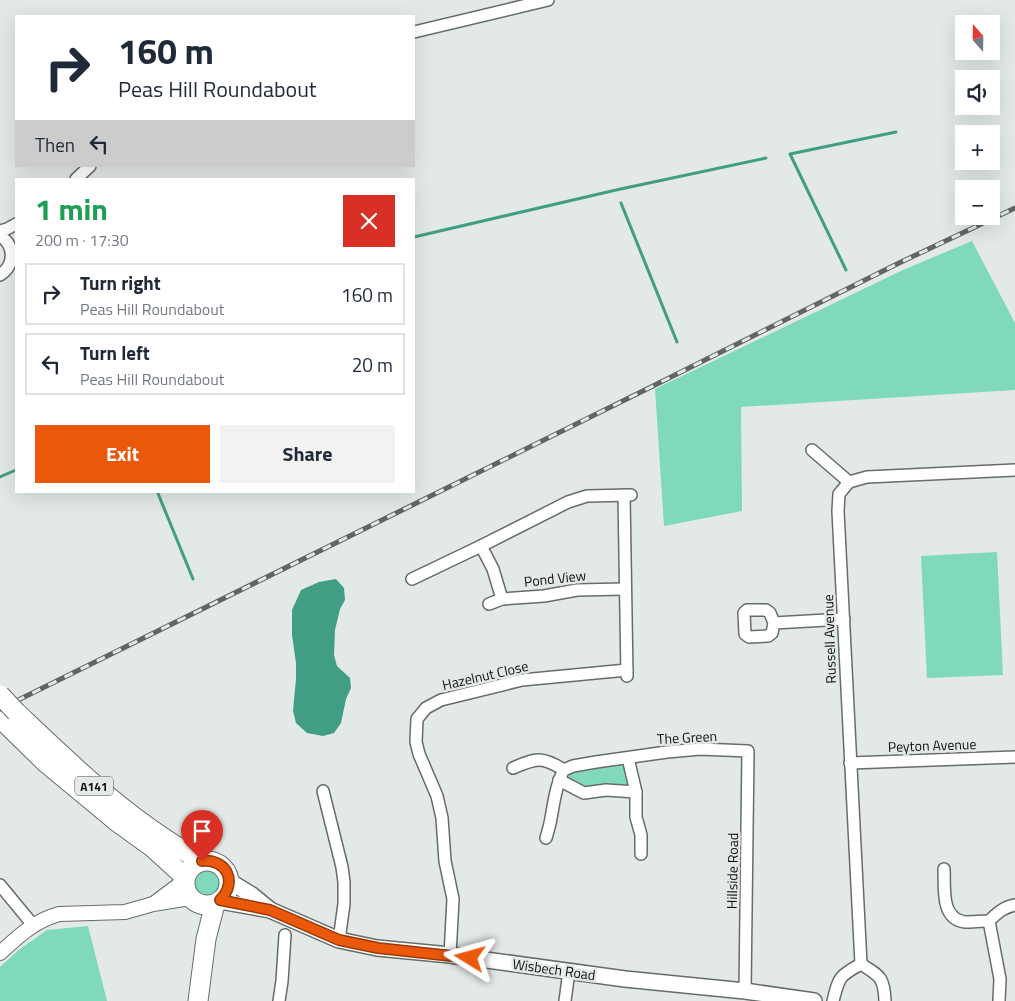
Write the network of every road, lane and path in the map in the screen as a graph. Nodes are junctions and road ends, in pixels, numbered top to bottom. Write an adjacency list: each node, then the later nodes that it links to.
1 (548, 0): 2 (street)
2 (415, 32)
3 (89, 167): 4 (street)
4 (77, 178)
5 (15, 225): 6 (street)
6 (0, 231)
7 (0, 236): 8 (street)
8 (14, 252): 9 (street)
9 (0, 275)
10 (812, 450): 12 (street)
11 (1015, 470): 12 (street)
12 (849, 482): 18 (street, Russell Avenue)
13 (481, 546): 14 (street); 15 (street); 16 (street)
14 (412, 579)
15 (625, 589): 16 (street, Pond View); 44 (street, Hazelnut Close)
16 (502, 599): 17 (street, Pond View)
17 (489, 604)
18 (844, 619): 19 (street); 25 (street, Russell Avenue)
19 (774, 623)
20 (0, 695): 21 (highway, A141, bridge)
21 (6, 717): 32 (highway, A141); 36 (highway, A141)
22 (748, 751): 24 (street, The Green); 47 (street, Hillside Road)
23 (1015, 757): 25 (street, Peyton Avenue)
24 (628, 758): 27 (street, The Green); 29 (street)
25 (850, 763): 45 (street, Russell Avenue)
26 (513, 768): 27 (street)
27 (561, 775): 29 (street); 30 (street)
28 (323, 791): 42 (street)
29 (636, 792): 31 (street)
30 (546, 838)
31 (641, 854)
32 (202, 861): 34 (highway, A141); 36 (highway)
33 (944, 869): 39 (street)
34 (229, 881): 36 (highway); 38 (main road, Wisbech Road)
35 (0, 885): 40 (street)
36 (199, 894): 38 (main road, Wisbech Road); 40 (street); 48 (highway)
37 (1015, 905): 39 (street)
38 (270, 910): 42 (main road, Wisbech Road)
39 (989, 921): 54 (street)
40 (33, 925): 43 (street)
41 (285, 934): 49 (street)
42 (339, 940): 44 (main road, Wisbech Road)
43 (0, 953)
44 (450, 955): 46 (main road, Wisbech Road)
45 (861, 964): 52 (street); 53 (street)
46 (569, 971): 47 (main road, Wisbech Road); 50 (street)
47 (745, 991): 51 (main road, Wisbech Road)
48 (198, 1001)
49 (279, 1001)
50 (565, 1001)
51 (814, 1001)
52 (833, 1001)
53 (885, 1001)
54 (999, 1001)

